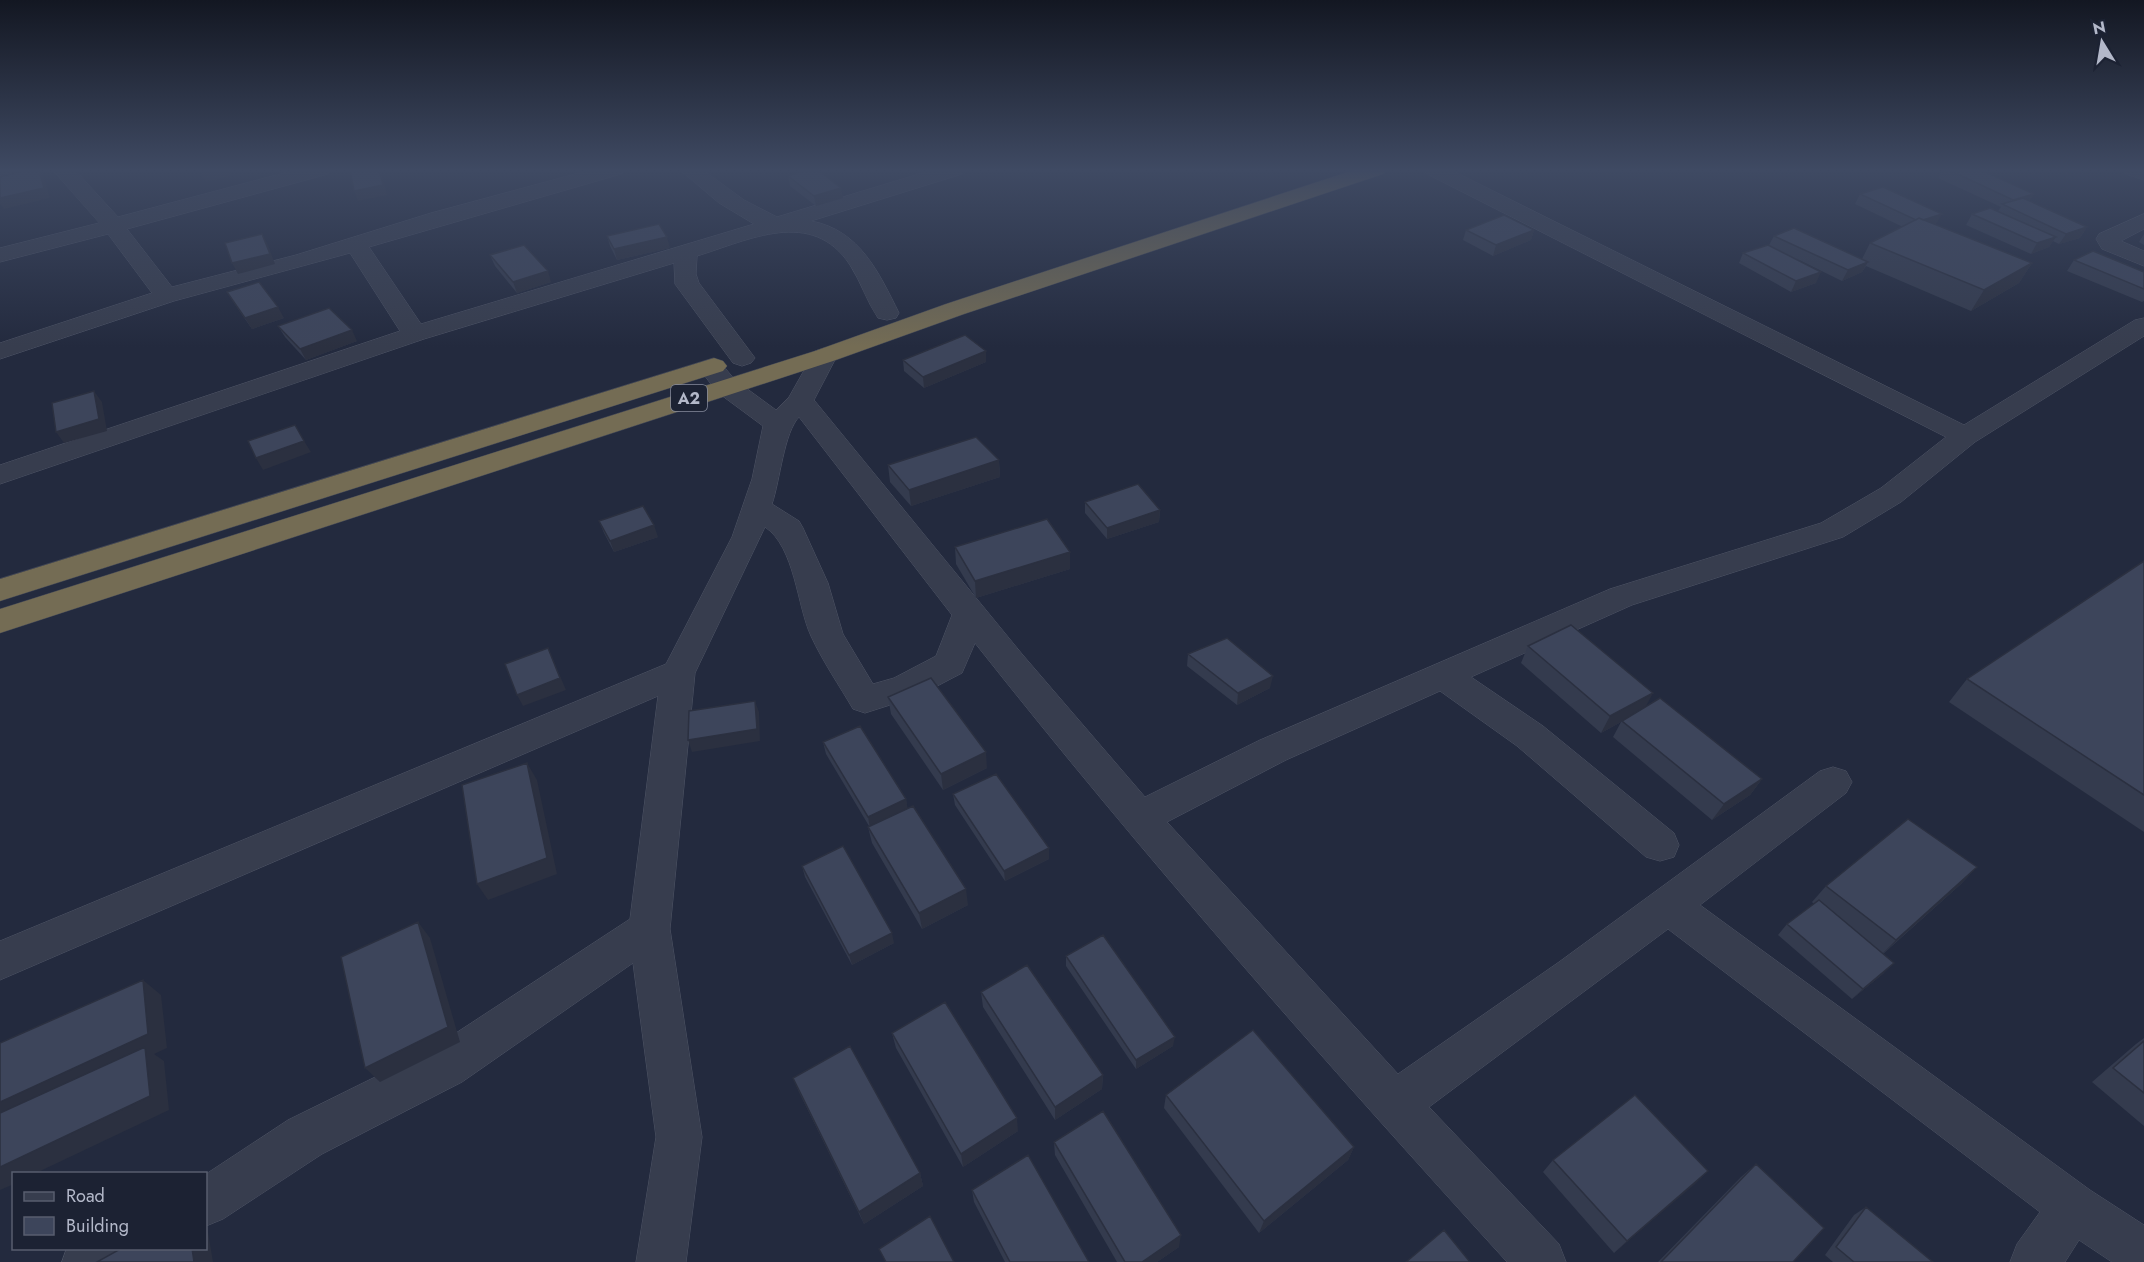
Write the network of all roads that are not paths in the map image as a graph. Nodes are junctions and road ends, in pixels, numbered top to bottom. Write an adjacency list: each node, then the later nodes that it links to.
1 (104, 229): 12 (street)
2 (116, 229): 14 (street)
3 (404, 229): 10 (street)
4 (767, 229): 11 (street)
5 (819, 229): 15 (street)
6 (1137, 229): 15 (highway, A2)
7 (1198, 229): 19 (highway, A2)
8 (1552, 229): 23 (street)
9 (2128, 229): 13 (street)
10 (356, 244): 14 (street); 17 (street)
11 (686, 253): 17 (street); 20 (street)
12 (0, 255)
13 (2144, 259)
14 (166, 296): 18 (street)
15 (887, 313): 20 (highway, A2)
16 (2144, 325): 23 (street)
17 (415, 334): 24 (street)
18 (0, 351)
19 (824, 356): 21 (highway, A2); 22 (street)
20 (742, 358): 21 (highway, A2)
21 (718, 377): 22 (street); 26 (highway, A2); 28 (highway, A2)
22 (789, 412): 25 (street); 27 (street)
23 (1965, 436): 30 (street)
24 (0, 475)
25 (757, 508): 27 (street); 29 (street)
26 (0, 591)
27 (969, 614): 32 (street)
28 (0, 621)
29 (678, 673): 35 (street); 36 (street)
30 (1443, 675): 32 (street); 33 (street)
31 (1833, 782): 34 (street)
32 (1140, 818): 37 (street)
33 (1660, 845)
34 (1669, 906): 37 (street); 39 (street)
35 (649, 929): 38 (street); 43 (street)
36 (0, 961)
37 (1394, 1105): 44 (street)
38 (207, 1201)
39 (2073, 1207): 41 (street); 45 (street)
40 (110, 1250): 42 (street)
41 (2144, 1254)
42 (87, 1262)
43 (661, 1262)
44 (1541, 1262)
45 (2035, 1262)

